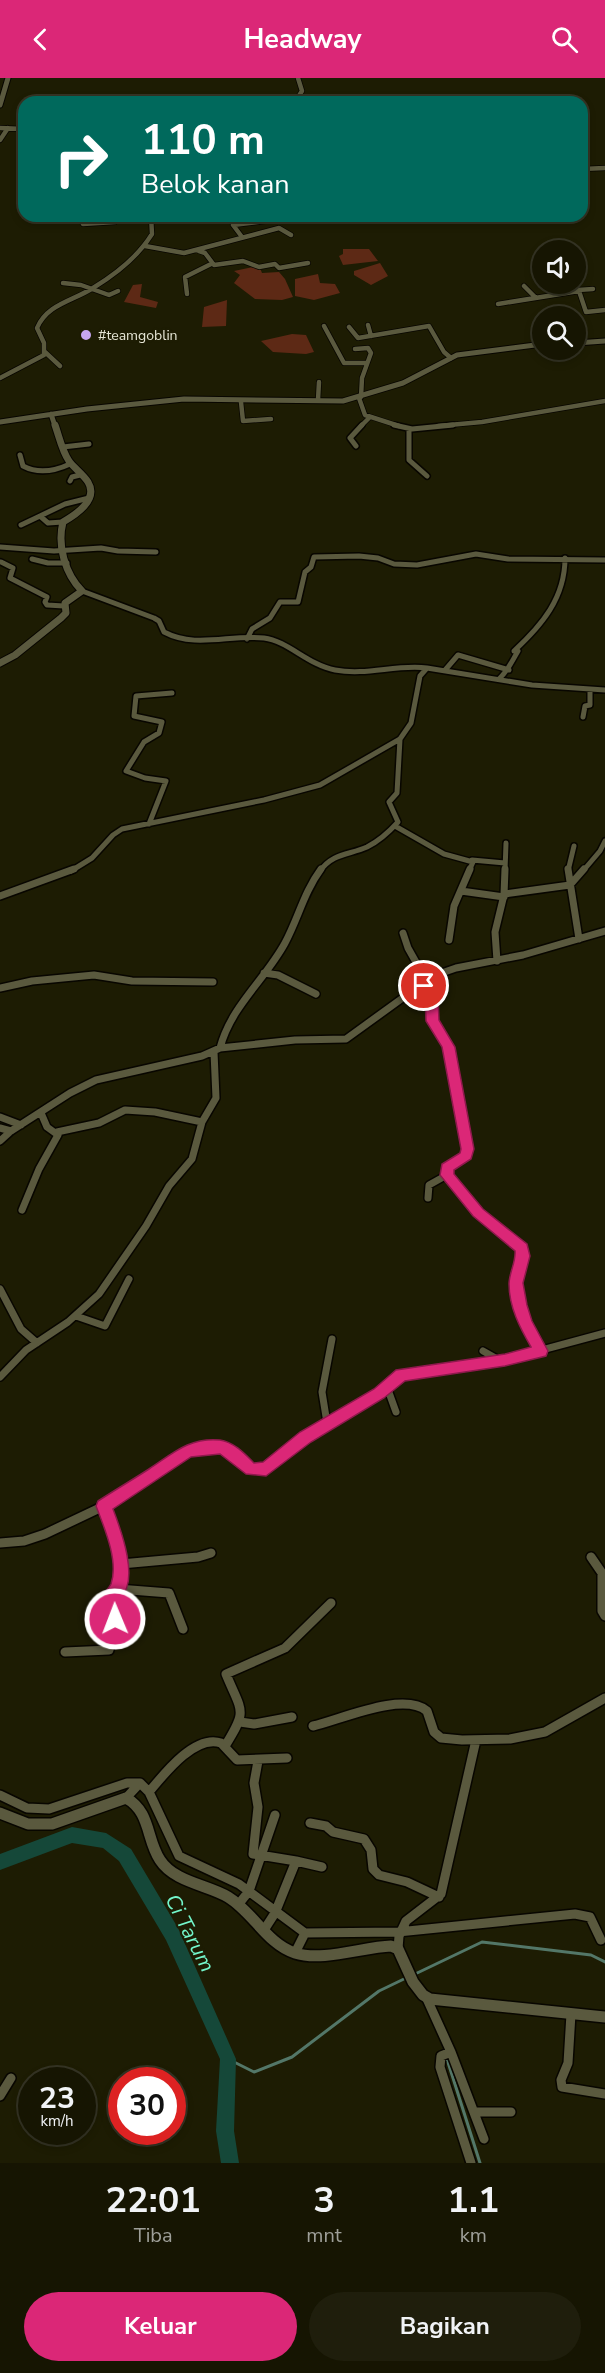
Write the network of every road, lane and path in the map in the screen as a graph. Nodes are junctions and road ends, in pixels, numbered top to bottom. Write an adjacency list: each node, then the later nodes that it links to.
1 (8, 78): 4 (street)
2 (298, 78): 3 (street)
3 (299, 96)
4 (0, 105)
5 (0, 128): 6 (street)
6 (8, 128): 7 (street); 8 (street)
7 (18, 129)
8 (0, 140)
9 (588, 168): 10 (street)
10 (605, 168)
11 (82, 222): 12 (street)
12 (115, 222)
13 (151, 222): 17 (street)
14 (257, 222): 16 (street)
15 (291, 235): 16 (street)
16 (242, 237): 18 (street)
17 (145, 246): 18 (street); 23 (street)
18 (199, 251): 20 (street)
19 (308, 263): 20 (street)
20 (212, 264): 27 (street)
21 (63, 283): 23 (street)
22 (524, 286): 30 (street)
23 (93, 288): 26 (street); 41 (street)
24 (593, 289): 25 (street)
25 (586, 290)
26 (118, 291)
27 (187, 294)
28 (560, 294): 30 (street)
29 (579, 294): 32 (street)
30 (536, 298): 31 (street)
31 (498, 304)
32 (605, 310)
33 (368, 325): 36 (street)
34 (324, 326): 43 (street)
35 (349, 327): 36 (street)
36 (371, 336): 42 (street)
37 (605, 341): 38 (street)
38 (586, 342)
39 (532, 345): 42 (street)
40 (355, 349): 43 (street)
41 (45, 352): 44 (street); 45 (street)
42 (451, 358): 47 (street)
43 (367, 363): 47 (street)
44 (60, 366)
45 (0, 378)
46 (319, 382): 48 (street)
47 (360, 397): 48 (street); 52 (street)
48 (318, 400): 50 (street)
49 (605, 401): 55 (street)
50 (241, 402): 51 (street); 53 (street)
51 (51, 414): 54 (street); 58 (street)
52 (370, 417): 55 (street); 57 (street)
53 (271, 420)
54 (0, 422)
55 (412, 429): 62 (street)
56 (89, 444): 58 (street)
57 (356, 446)
58 (63, 447): 60 (street)
59 (20, 455): 60 (street)
60 (70, 464): 61 (street)
61 (80, 475): 63 (street); 64 (street)
62 (427, 476)
63 (70, 481)
64 (88, 498): 65 (street); 66 (street)
65 (40, 516): 66 (street); 67 (street)
66 (63, 522): 69 (street)
67 (21, 525)
68 (0, 547): 69 (street)
69 (62, 550): 70 (street); 76 (street)
70 (156, 552)
71 (565, 558): 73 (street); 77 (street); 84 (street)
72 (32, 559): 76 (street)
73 (605, 560)
74 (395, 561): 77 (street)
75 (1, 562): 79 (street)
76 (67, 562): 78 (street)
77 (403, 564): 80 (street)
78 (82, 591): 79 (street); 80 (street)
79 (64, 606): 81 (street)
80 (247, 639): 82 (street)
81 (0, 663)
82 (427, 668): 83 (street); 90 (street)
83 (446, 669): 84 (street); 85 (street)
84 (509, 670): 85 (street)
85 (499, 679): 86 (street)
86 (590, 689): 87 (street); 89 (street)
87 (605, 690)
88 (172, 693): 91 (street)
89 (583, 717)
90 (400, 739): 91 (street); 92 (street)
91 (149, 824): 100 (street)
92 (395, 826): 96 (street); 107 (street)
93 (605, 841): 98 (street)
94 (506, 843): 97 (street)
95 (574, 846): 98 (street)
96 (472, 860): 97 (street); 99 (street)
97 (505, 862): 101 (street)
98 (570, 885): 101 (street); 104 (street)
99 (461, 891): 101 (street); 105 (street)
100 (0, 896)
101 (504, 896): 106 (street)
102 (605, 931): 104 (street)
103 (403, 933): 108 (street)
104 (579, 939): 106 (street)
105 (449, 940)
106 (497, 961): 108 (street)
107 (264, 973): 111 (street); 112 (street)
108 (424, 981): 112 (street); 121 (street)
109 (213, 982): 110 (street)
110 (0, 988)
111 (316, 994)
112 (217, 1050): 113 (street); 115 (street)
113 (41, 1113): 116 (street); 119 (street)
114 (0, 1117): 116 (street)
115 (202, 1122): 119 (street); 126 (street)
116 (21, 1125): 118 (street)
117 (0, 1128): 118 (street)
118 (11, 1131): 120 (street)
119 (57, 1132): 123 (street)
120 (0, 1141)
121 (447, 1175): 122 (street); 130 (street)
122 (428, 1198)
123 (22, 1210)
124 (129, 1279): 126 (street)
125 (0, 1289): 129 (street)
126 (76, 1316): 129 (street)
127 (605, 1333): 130 (street)
128 (332, 1339): 136 (street)
129 (37, 1343): 133 (street)
130 (540, 1351): 132 (street)
131 (483, 1352): 132 (street)
132 (505, 1360): 134 (street)
133 (0, 1377)
134 (387, 1387): 135 (street); 136 (street)
135 (396, 1412)
136 (327, 1423): 137 (street)
137 (104, 1506): 138 (street); 141 (street)
138 (0, 1543)
139 (211, 1552): 141 (street)
140 (591, 1557): 144 (street)
141 (121, 1564): 142 (street)
142 (118, 1589): 145 (street); 146 (street)
143 (331, 1603): 149 (street)
144 (605, 1616)
145 (183, 1629)
146 (65, 1652)
147 (605, 1698): 151 (street)
148 (292, 1717): 149 (street)
149 (240, 1722): 152 (street)
150 (313, 1726): 151 (street)
151 (476, 1740): 168 (street)
152 (225, 1746): 154 (street); 156 (street)
153 (287, 1758): 154 (street)
154 (258, 1761): 163 (street)
155 (139, 1784): 156 (street); 157 (street); 159 (street)
156 (148, 1792): 166 (street)
157 (127, 1796): 159 (main road); 166 (main road)
158 (1, 1798): 159 (street)
159 (84, 1804): 160 (main road)
160 (0, 1813)
161 (275, 1815): 163 (street)
162 (310, 1823): 168 (street)
163 (263, 1855): 164 (street); 167 (street)
164 (296, 1861): 165 (street); 170 (street)
165 (322, 1868)
166 (205, 1877): 167 (street); 169 (main road)
167 (248, 1892): 169 (street); 170 (street)
168 (439, 1897): 172 (street)
169 (239, 1904): 171 (main road)
170 (274, 1915): 171 (street); 173 (street)
171 (265, 1928): 176 (main road)
172 (398, 1932): 173 (street); 174 (street); 175 (street)
173 (304, 1935): 176 (street)
174 (602, 1940)
175 (399, 1950): 176 (main road); 177 (main road)
176 (296, 1951)
177 (423, 1997): 178 (main road); 180 (street)
178 (571, 2014): 179 (main road); 182 (street)
179 (605, 2017)
180 (447, 2054): 184 (street); 187 (street)
181 (11, 2078): 183 (street)
182 (605, 2094)
183 (0, 2096)
184 (474, 2112): 185 (street); 186 (street)
185 (511, 2112)
186 (484, 2139)
187 (471, 2163)

